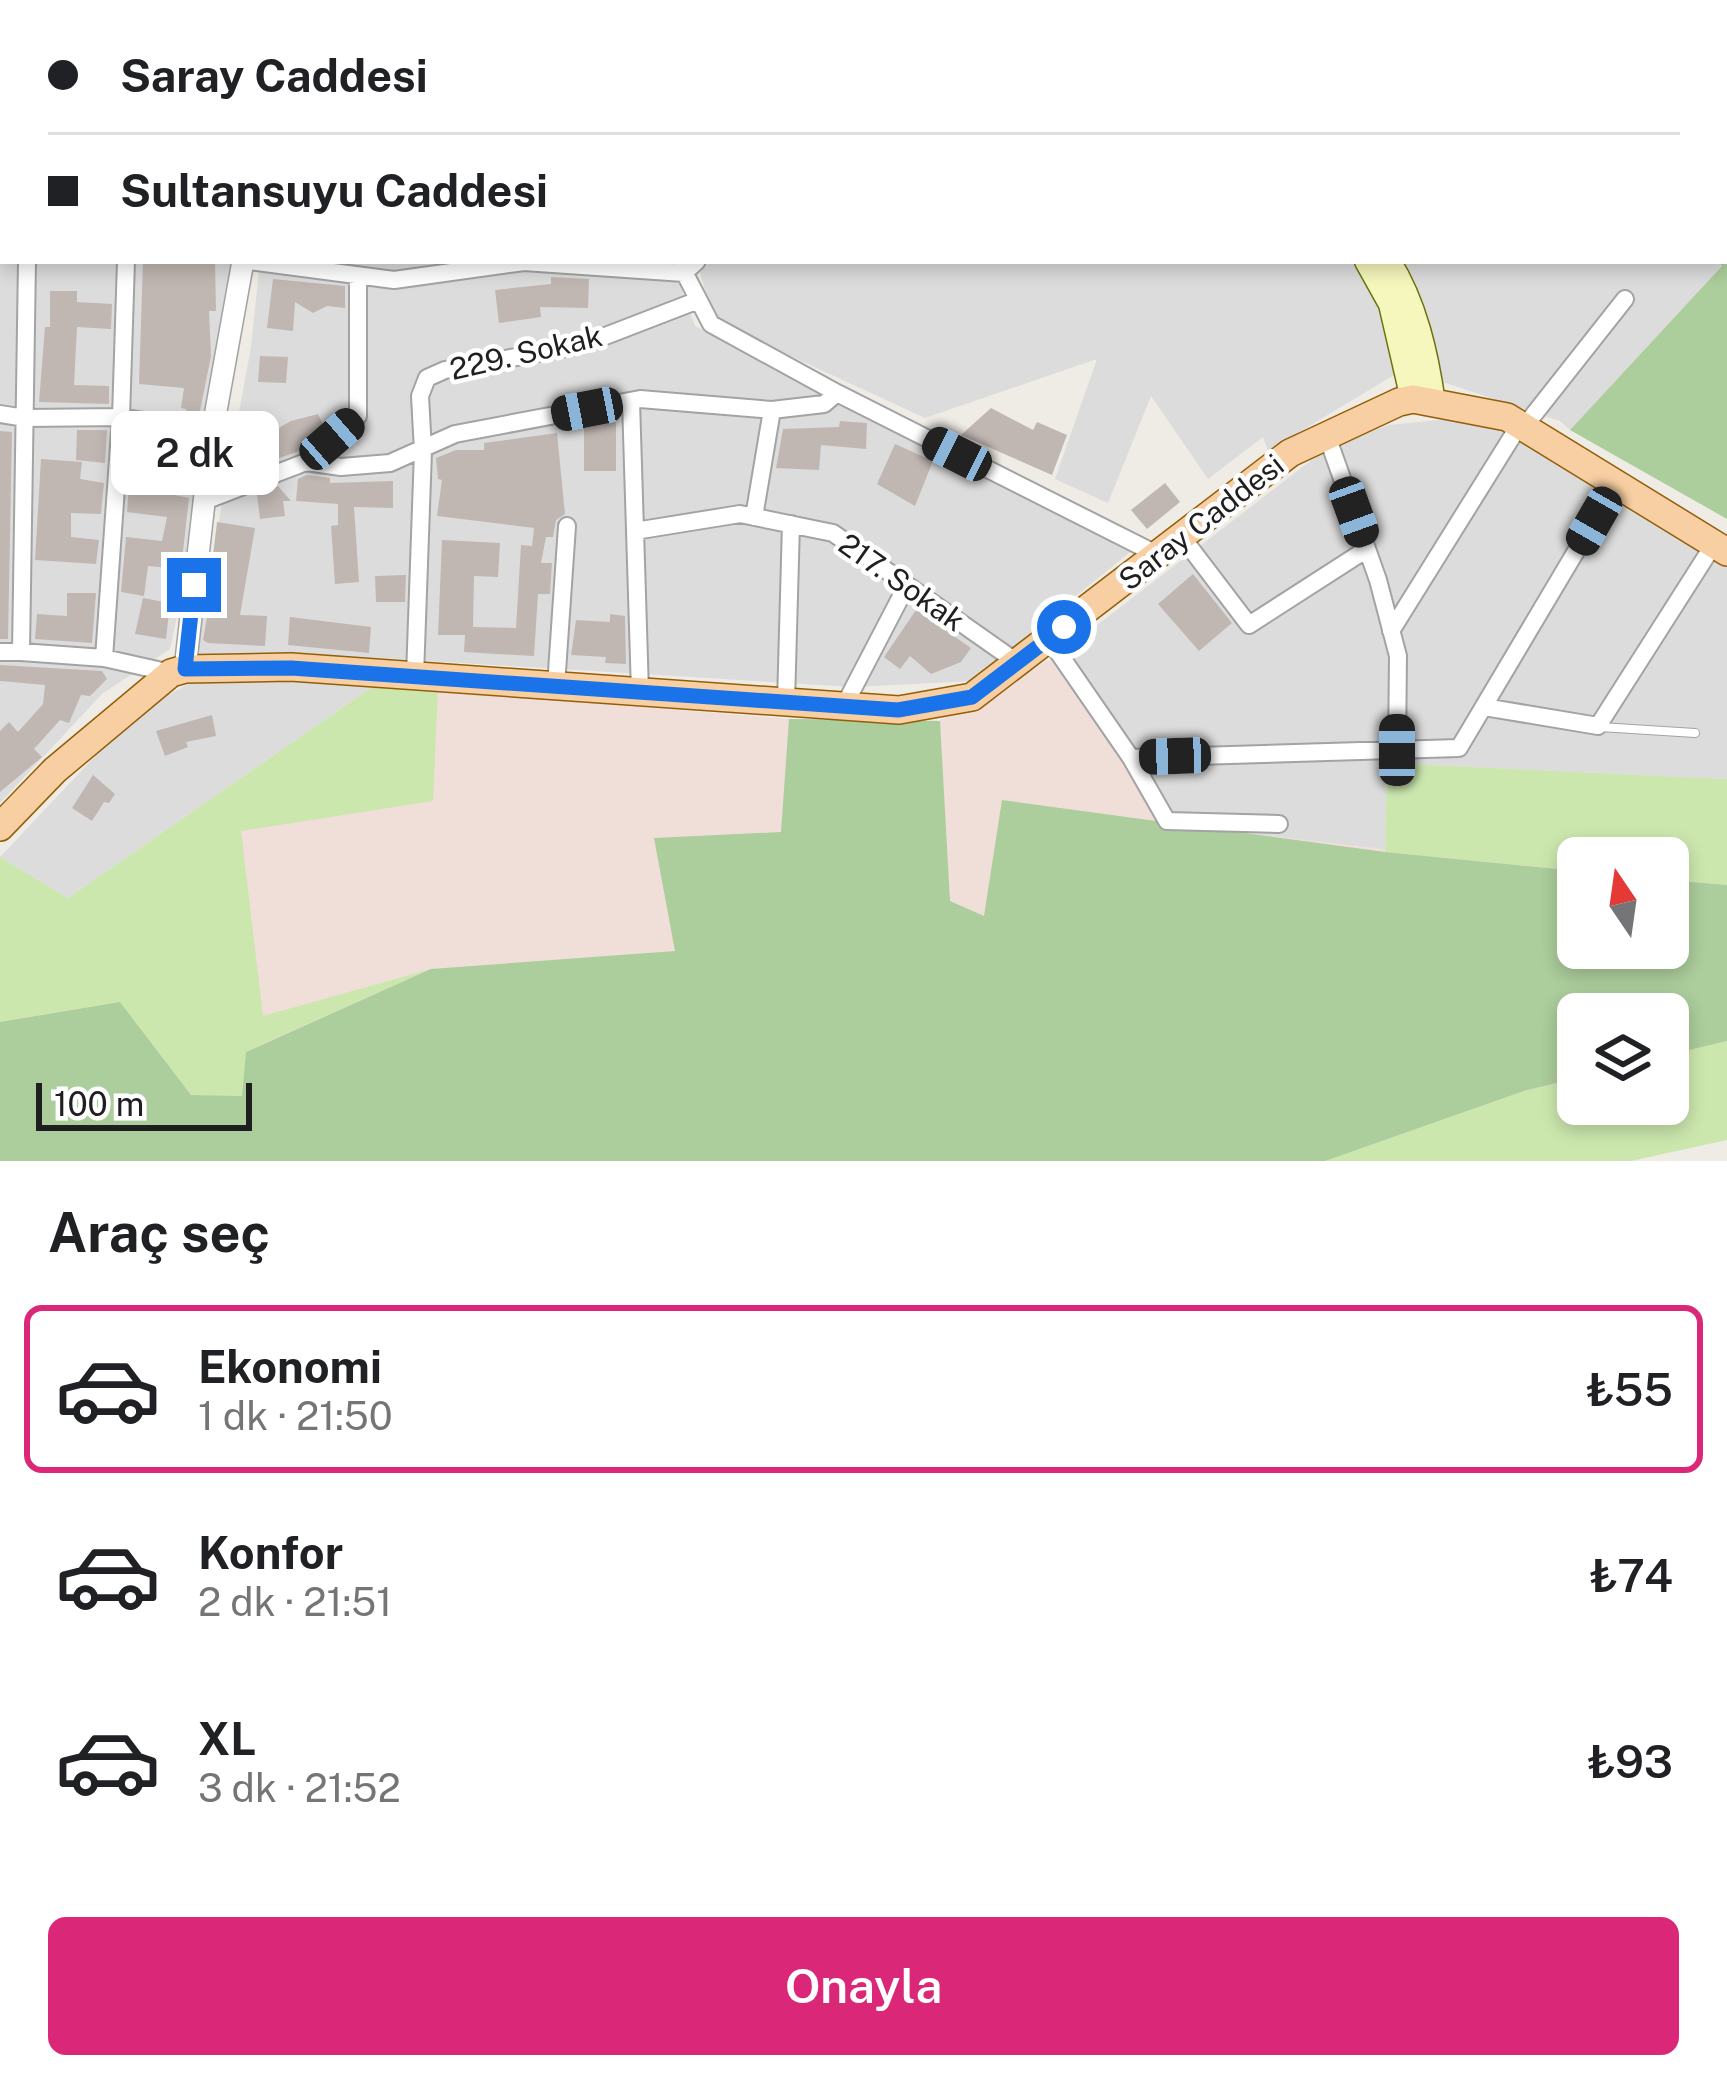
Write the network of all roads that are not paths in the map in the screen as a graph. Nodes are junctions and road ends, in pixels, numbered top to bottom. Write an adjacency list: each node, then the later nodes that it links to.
1 (27, 264): 19 (street)
2 (126, 264): 18 (street)
3 (245, 264): 21 (street)
4 (290, 264): 10 (street)
5 (510, 264): 10 (street)
6 (633, 264): 9 (street)
7 (1368, 264): 15 (main road)
8 (1390, 264): 15 (main road)
9 (687, 265): 12 (street)
10 (358, 278): 24 (street)
11 (1625, 299): 20 (street)
12 (696, 301): 13 (street); 23 (street, 229. Sokak)
13 (837, 393): 16 (street); 34 (street)
14 (631, 401): 16 (street); 23 (street); 30 (street)
15 (1423, 401): 20 (main road); 22 (main road, Saray Caddesi)
16 (772, 410): 27 (street)
17 (0, 414): 19 (street)
18 (121, 417): 19 (street); 21 (street); 40 (street)
19 (26, 418): 39 (street)
20 (1522, 426): 25 (main road); 36 (street)
21 (212, 433): 26 (street)
22 (1327, 436): 31 (main road, Saray Caddesi); 33 (street)
23 (423, 451): 24 (street); 43 (street, 229. Sokak)
24 (306, 462): 26 (street)
25 (1616, 484): 32 (main road); 48 (street)
26 (202, 502): 42 (street)
27 (754, 517): 28 (street, 217. Sokak); 30 (street, 217. Sokak)
28 (791, 524): 35 (street, 217. Sokak); 46 (street)
29 (567, 526): 44 (street)
30 (635, 531): 45 (street)
31 (1182, 537): 33 (street); 34 (main road, Saray Caddesi)
32 (1720, 548): 49 (street)
33 (1367, 549): 36 (street)
34 (1158, 555): 37 (main road, Saray Caddesi)
35 (908, 585): 41 (street, 217. Sokak); 47 (street)
36 (1391, 631): 51 (street)
37 (1049, 639): 41 (main road, Saray Caddesi); 52 (street)
38 (0, 652): 39 (street)
39 (21, 652): 40 (street)
40 (104, 658): 42 (street)
41 (1018, 663): 47 (main road, Saray Caddesi)
42 (178, 671): 43 (main road, Saray Caddesi); 54 (main road)
43 (416, 676): 44 (main road, Saray Caddesi)
44 (556, 686): 45 (main road, Saray Caddesi)
45 (640, 692): 46 (main road, Saray Caddesi)
46 (786, 702): 47 (main road, Saray Caddesi)
47 (844, 706)
48 (1484, 706): 49 (street); 51 (street)
49 (1598, 727): 50 (lane)
50 (1695, 733)
51 (1397, 750): 52 (street)
52 (1131, 758): 53 (street)
53 (1279, 824)
54 (0, 826)

